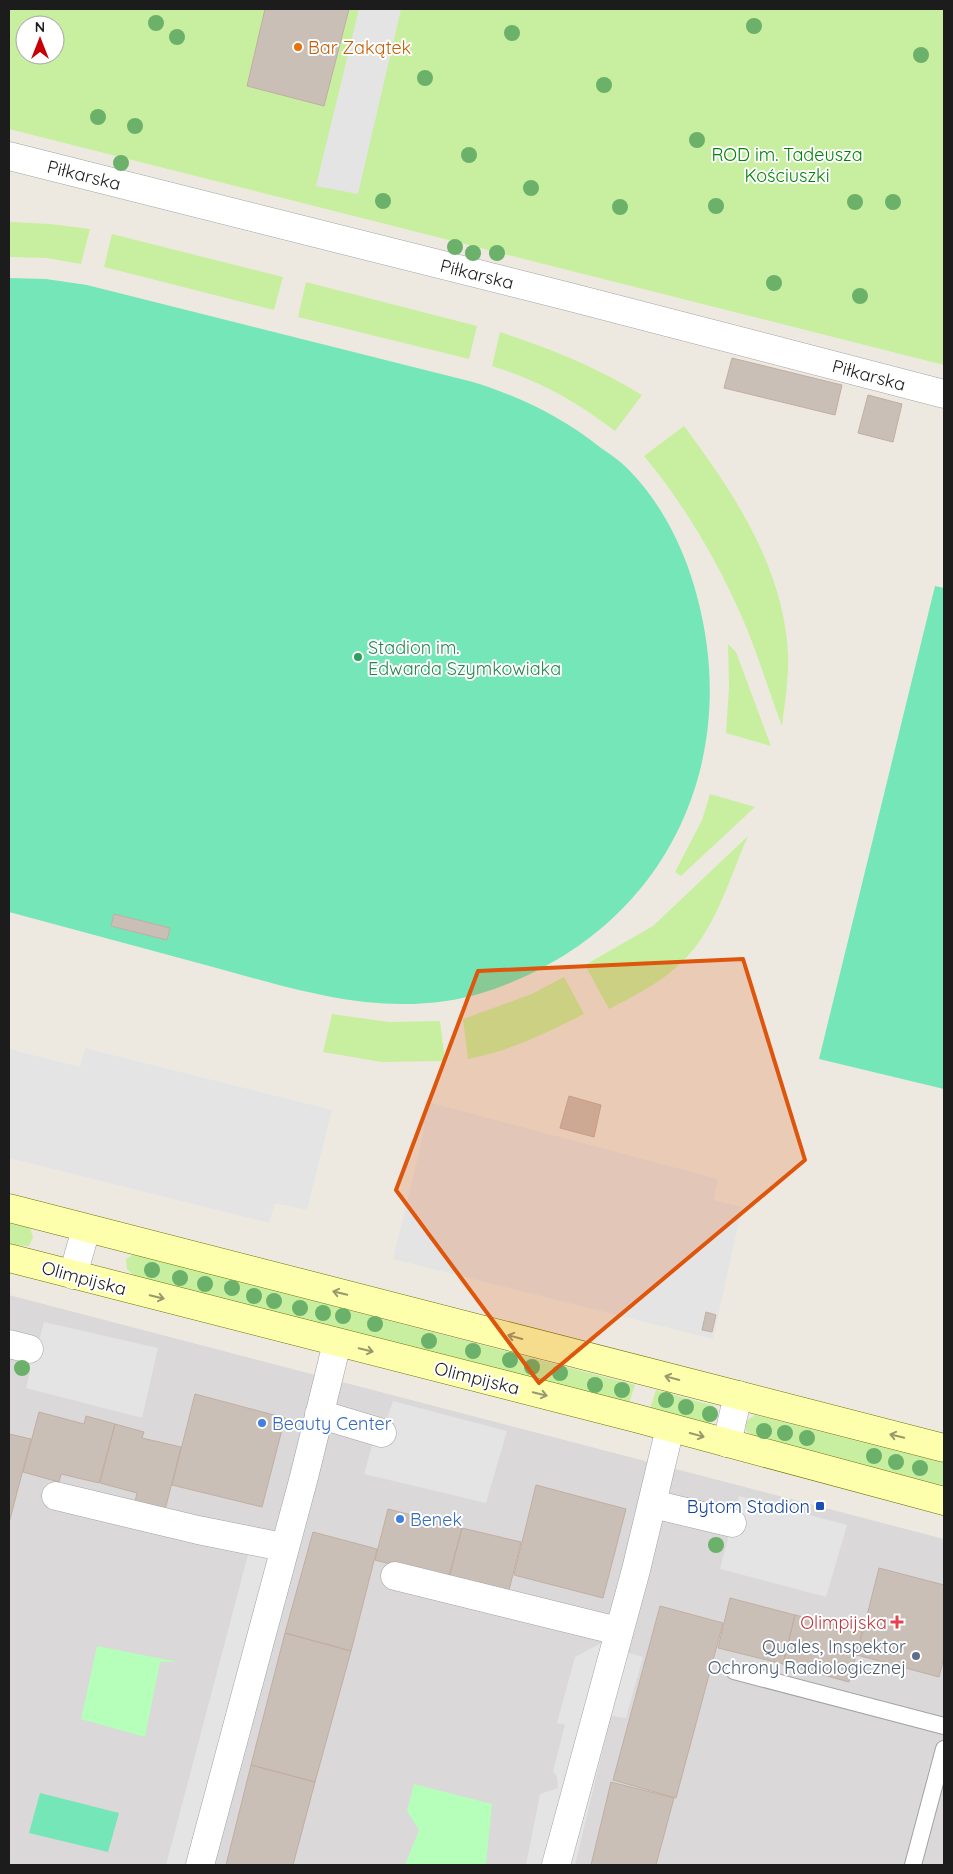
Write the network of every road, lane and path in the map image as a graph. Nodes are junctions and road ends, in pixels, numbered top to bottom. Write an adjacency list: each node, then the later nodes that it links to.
1 (9, 156): 2 (street, Piłkarska)
2 (944, 394)
3 (9, 1208): 4 (street)
4 (86, 1229): 6 (street); 8 (street, one-way to 4)
5 (9, 1258): 6 (street, Olimpijska)
6 (73, 1275): 7 (street, Olimpijska, one-way to 7)
7 (337, 1343): 9 (street); 10 (street, Olimpijska, one-way to 10)
8 (738, 1396): 12 (street); 13 (street, one-way to 8)
9 (320, 1414): 11 (street); 18 (street)
10 (670, 1428): 12 (street, Olimpijska, one-way to 12); 16 (street)
11 (382, 1433)
12 (727, 1443): 15 (street, Olimpijska)
13 (944, 1448)
14 (56, 1496): 18 (street)
15 (944, 1501)
16 (653, 1504): 17 (street); 20 (street)
17 (732, 1523)
18 (283, 1547): 24 (street)
19 (396, 1576): 20 (street)
20 (618, 1631): 25 (street)
21 (734, 1671): 22 (lane)
22 (944, 1726)
23 (944, 1748): 26 (lane)
24 (200, 1865)
25 (556, 1865)
26 (913, 1865)

